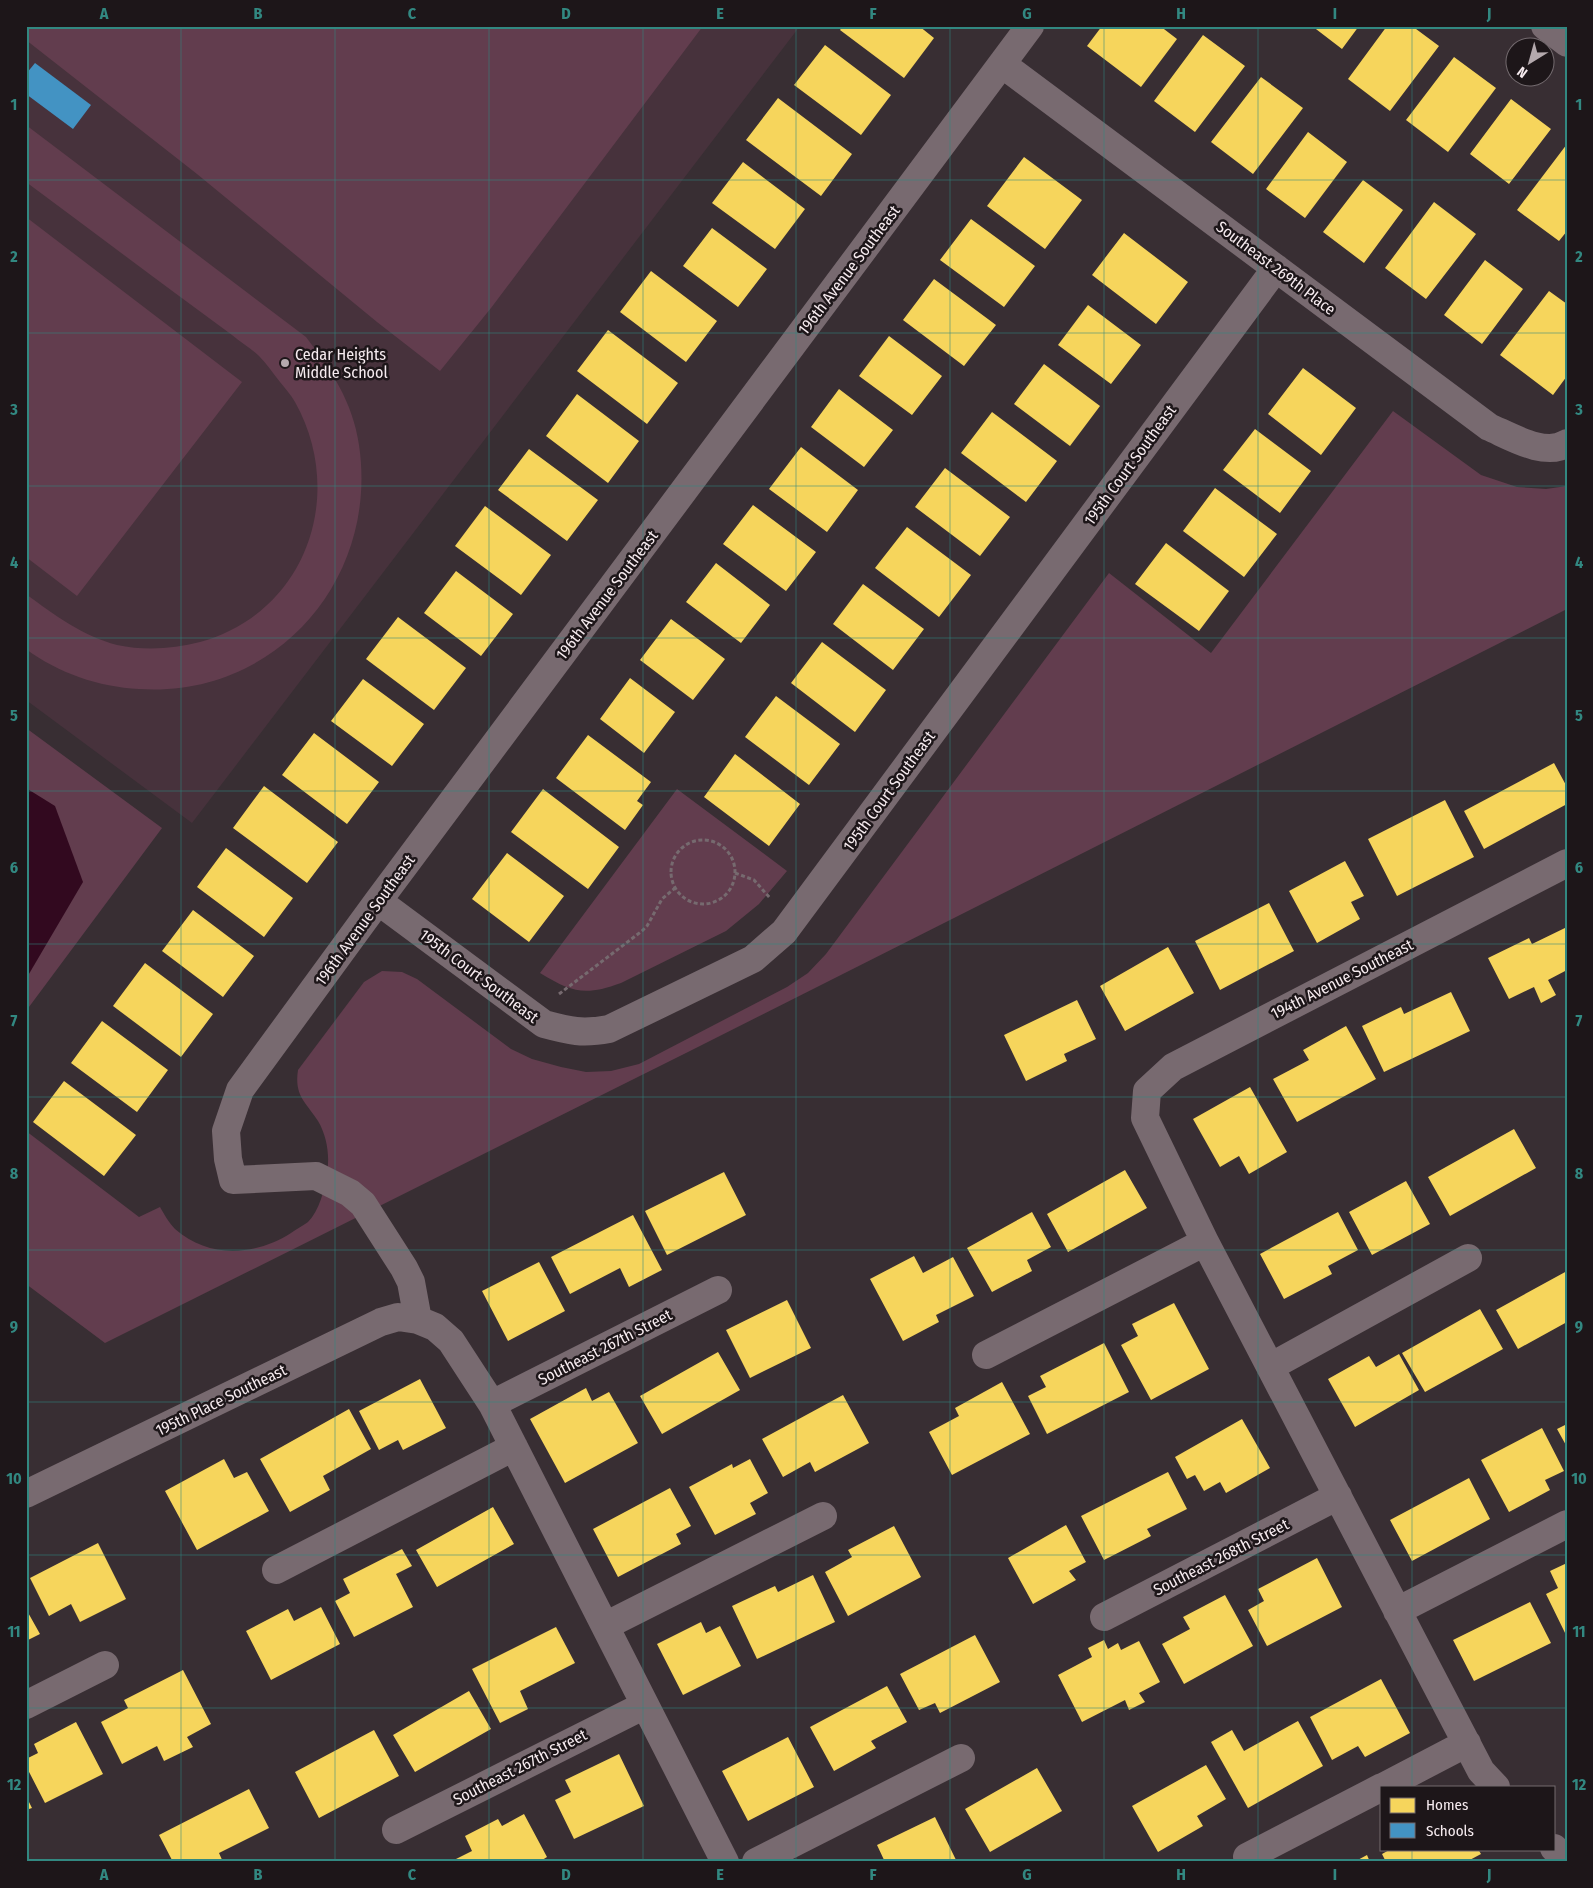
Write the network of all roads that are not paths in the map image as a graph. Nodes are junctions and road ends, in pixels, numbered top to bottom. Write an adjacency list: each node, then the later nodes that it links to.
1 (1030, 26): 4 (street, 196th Avenue Southeast)
2 (1545, 26): 3 (street)
3 (1567, 43)
4 (1002, 64): 5 (street, Southeast 269th Place); 8 (street, 196th Avenue Southeast)
5 (1276, 268): 6 (street, Southeast 269th Place); 8 (street, 195th Court Southeast)
6 (1564, 445)
7 (1567, 863): 9 (street, 194th Avenue Southeast)
8 (378, 901): 12 (street, 196th Avenue Southeast)
9 (1205, 1242): 13 (street); 14 (street)
10 (1468, 1258): 14 (street)
11 (718, 1290): 15 (street, Southeast 267th Street)
12 (418, 1320): 15 (street); 17 (street, 195th Place Southeast)
13 (986, 1355)
14 (1270, 1367): 18 (street)
15 (492, 1404): 16 (street)
16 (514, 1447): 21 (street); 24 (street)
17 (26, 1494)
18 (1338, 1496): 22 (street); 23 (street, Southeast 268th Street)
19 (823, 1516): 24 (street)
20 (1567, 1524): 22 (street)
21 (276, 1570)
22 (1397, 1611): 28 (street)
23 (1104, 1617)
24 (605, 1626): 27 (street)
25 (105, 1665): 26 (street)
26 (26, 1705)
27 (645, 1705): 33 (street, Southeast 267th Street); 37 (street)
28 (1467, 1743): 30 (street); 31 (street)
29 (962, 1758): 38 (street)
30 (1384, 1786)
31 (1495, 1786)
32 (1380, 1788): 35 (street)
33 (396, 1830)
34 (1556, 1850): 36 (street)
35 (1247, 1857)
36 (1567, 1861)
37 (725, 1862)
38 (756, 1862)

